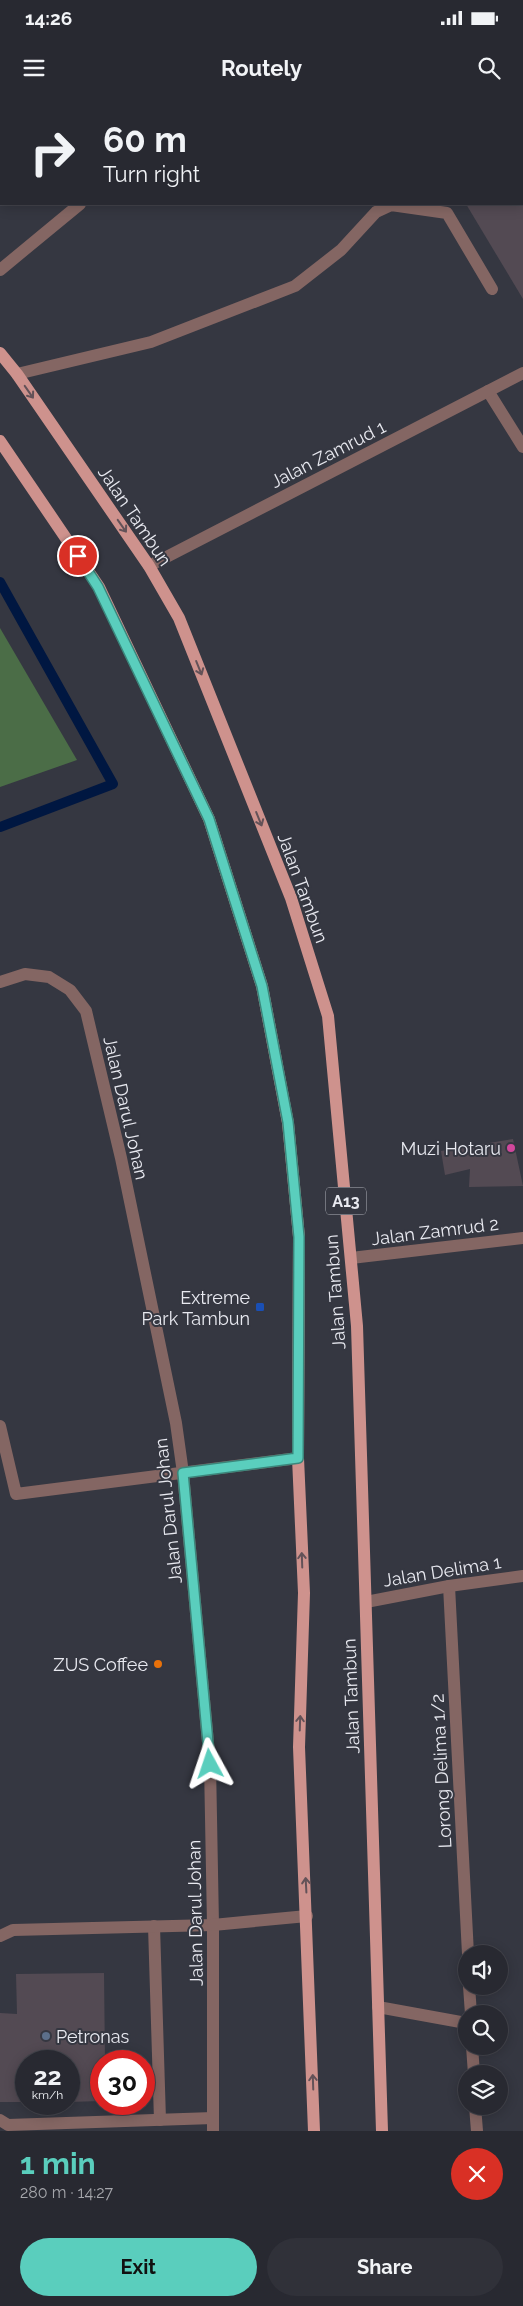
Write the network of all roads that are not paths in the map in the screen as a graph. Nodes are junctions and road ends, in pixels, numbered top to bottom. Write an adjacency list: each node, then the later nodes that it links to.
1 (79, 205): 2 (street)
2 (0, 270)
3 (492, 289): 6 (street)
4 (0, 353): 6 (main road, Jalan Tambun / A13)
5 (523, 373): 7 (street, Jalan Zamrud 1)
6 (17, 374): 10 (main road, Jalan Tambun / A13, one-way to 10)
7 (488, 391): 9 (street); 10 (street, Jalan Zamrud 1)
8 (0, 441): 15 (main road, Jalan Tambun)
9 (523, 447)
10 (150, 566): 13 (main road, Jalan Tambun / A13, one-way to 13)
11 (0, 982): 16 (street, Jalan Darul Johan)
12 (523, 1238): 13 (street, Jalan Zamrud 2)
13 (351, 1258): 19 (main road, Jalan Tambun / A13)
14 (0, 1426): 16 (street)
15 (298, 1458): 16 (street); 20 (main road, Jalan Tambun, one-way to 15)
16 (183, 1473): 21 (street, Jalan Darul Johan)
17 (523, 1576): 18 (street, Jalan Delima 1)
18 (449, 1586): 19 (street, Jalan Delima 1); 24 (street, Lorong Delima 1/2)
19 (366, 1602): 25 (main road, Jalan Tambun / A13)
20 (307, 1916): 21 (street); 32 (main road, Jalan Tambun, one-way to 20)
21 (213, 1924): 22 (street); 28 (street, Jalan Darul Johan)
22 (154, 1926): 23 (street); 30 (street)
23 (0, 1936)
24 (468, 1945)
25 (378, 2007): 26 (street); 33 (main road, Jalan Tambun / A13)
26 (458, 2022)
27 (475, 2115): 34 (street)
28 (213, 2118): 30 (street); 31 (street, Jalan Darul Johan)
29 (0, 2120): 30 (street)
30 (160, 2120)
31 (213, 2131)
32 (314, 2131)
33 (382, 2131)
34 (476, 2131)

